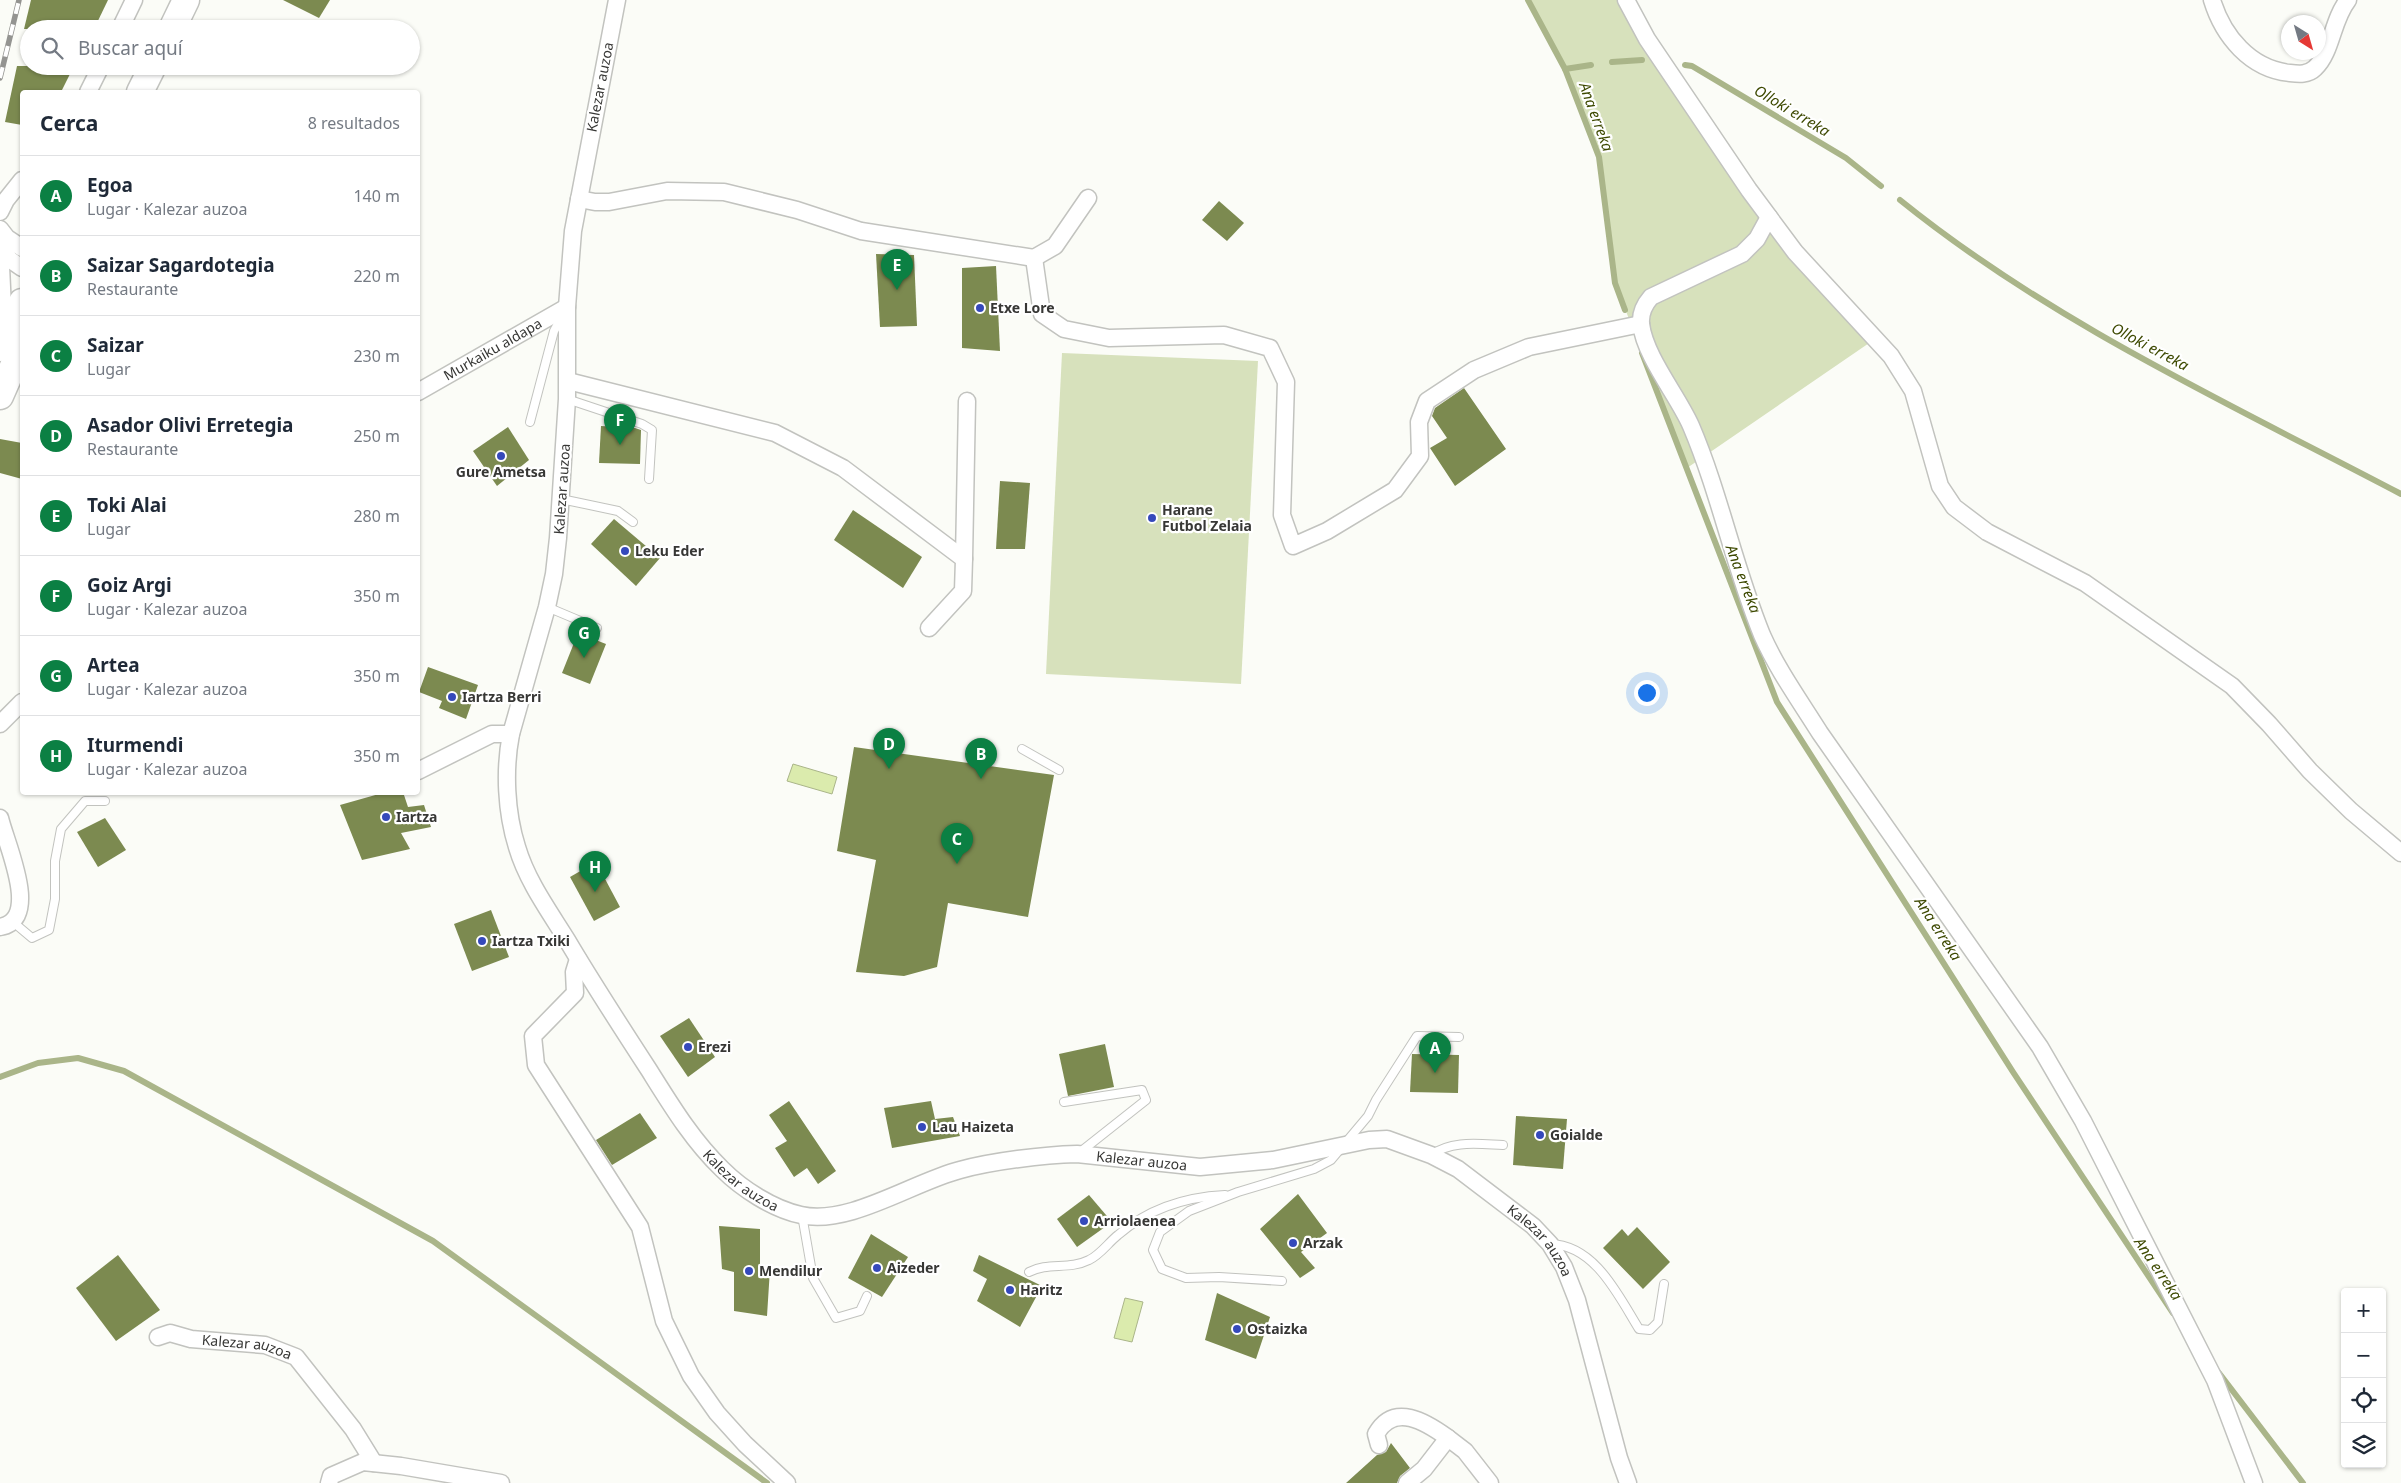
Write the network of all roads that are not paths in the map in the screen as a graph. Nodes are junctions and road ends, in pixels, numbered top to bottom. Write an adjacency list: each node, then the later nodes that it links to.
1 (134, 0): 7 (street)
2 (186, 0): 8 (highway)
3 (617, 0): 15 (street, Kalezar auzoa)
4 (1626, 0): 17 (street)
5 (2212, 0): 6 (street)
6 (2348, 0)
7 (124, 20)
8 (176, 20)
9 (96, 75): 11 (street)
10 (149, 75): 12 (highway)
11 (89, 90)
12 (141, 90)
13 (20, 182): 16 (street)
14 (1088, 198): 22 (street)
15 (578, 199): 22 (street); 24 (street, Kalezar auzoa)
16 (0, 212)
17 (1769, 217): 26 (street); 49 (street)
18 (0, 229): 21 (street)
19 (0, 241): 23 (street)
20 (0, 245): 27 (street)
21 (20, 247)
22 (1034, 258): 26 (street)
23 (20, 267)
24 (567, 306): 28 (street, Kalezar auzoa); 29 (street, Murkaiku aldapa); 33 (lane)
25 (20, 312): 27 (highway)
26 (1641, 324): 75 (street)
27 (14, 342): 30 (highway)
28 (568, 381): 31 (street, Kalezar auzoa); 37 (street)
29 (420, 391)
30 (0, 396)
31 (567, 399): 34 (lane); 35 (street, Kalezar auzoa)
32 (967, 401): 37 (street)
33 (530, 422)
34 (649, 479)
35 (561, 499): 36 (lane); 38 (street, Kalezar auzoa)
36 (633, 522)
37 (964, 559): 40 (street)
38 (547, 607): 39 (lane); 43 (street, Kalezar auzoa)
39 (597, 628)
40 (929, 628)
41 (20, 704): 42 (street)
42 (0, 724)
43 (511, 734): 45 (street); 51 (street, Kalezar auzoa)
44 (1022, 749): 46 (lane)
45 (420, 770)
46 (1059, 770)
47 (105, 801): 50 (lane)
48 (0, 818): 50 (street)
49 (2401, 853)
50 (6, 924)
51 (578, 959): 59 (street, Kalezar auzoa); 71 (street)
52 (1459, 1037): 54 (lane)
53 (1064, 1102): 56 (lane)
54 (1346, 1144): 56 (street, Kalezar auzoa); 57 (street, Kalezar auzoa); 58 (lane)
55 (1503, 1145): 57 (lane)
56 (1077, 1154): 59 (street, Kalezar auzoa)
57 (1431, 1155): 60 (street, Kalezar auzoa)
58 (1232, 1195): 61 (lane); 62 (lane)
59 (802, 1215): 64 (lane)
60 (1550, 1244): 63 (lane); 74 (street, Kalezar auzoa)
61 (1029, 1272)
62 (1282, 1281)
63 (1664, 1284)
64 (867, 1296)
65 (158, 1337): 68 (street, Kalezar auzoa)
66 (1448, 1438): 67 (street); 72 (street); 73 (street)
67 (1380, 1445)
68 (374, 1463): 69 (street); 70 (street)
69 (328, 1483)
70 (501, 1483)
71 (787, 1483)
72 (1408, 1483)
73 (1490, 1483)
74 (1628, 1483)
75 (2254, 1483)

